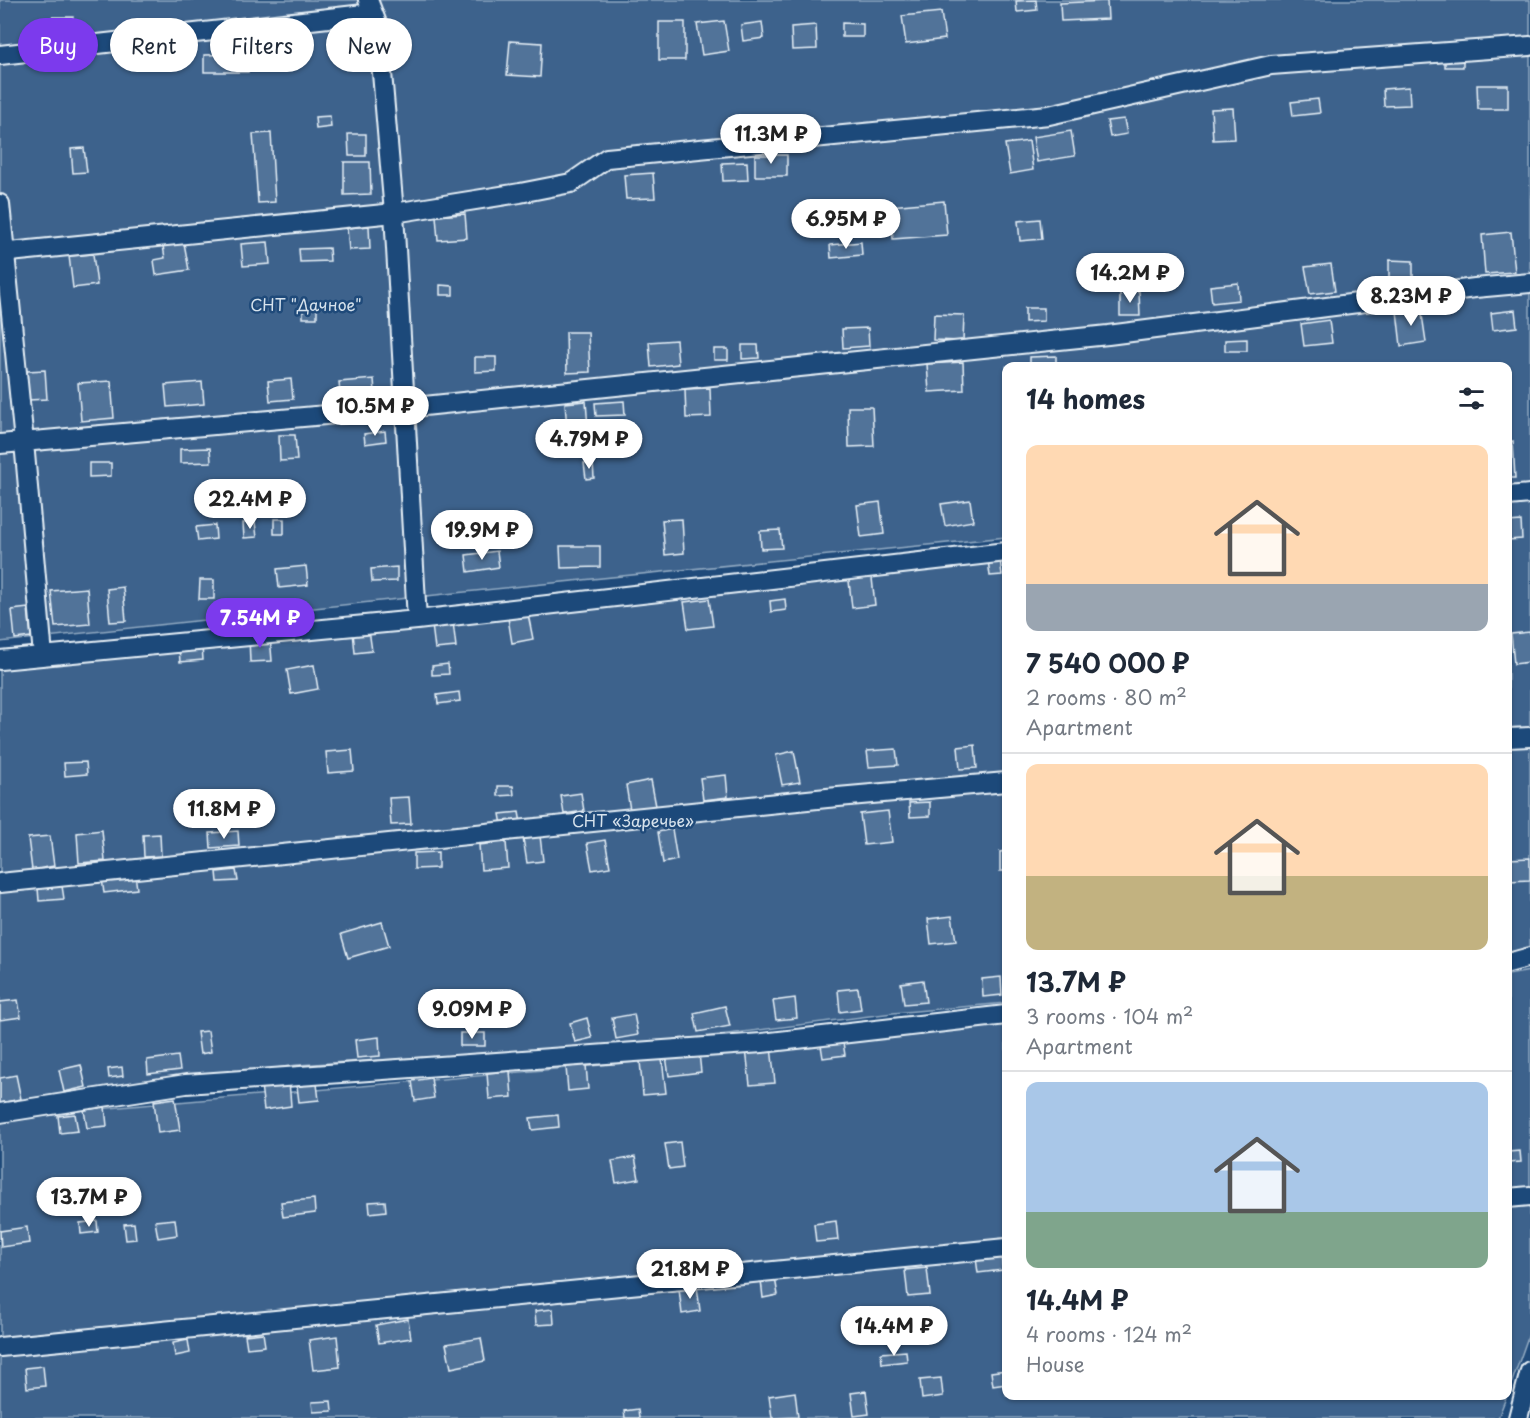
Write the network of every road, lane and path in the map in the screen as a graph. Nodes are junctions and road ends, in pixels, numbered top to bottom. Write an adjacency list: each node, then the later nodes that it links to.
1 (371, 7): 3 (lane); 5 (lane)
2 (1530, 46): 5 (lane)
3 (0, 55)
4 (0, 204): 6 (lane)
5 (394, 213): 6 (lane); 8 (lane)
6 (3, 253): 9 (lane)
7 (1530, 283): 8 (lane)
8 (405, 408): 9 (lane); 14 (lane)
9 (24, 442): 10 (lane); 15 (lane)
10 (0, 444)
11 (1530, 494): 12 (lane)
12 (1512, 496)
13 (1002, 552): 14 (lane)
14 (417, 620): 15 (lane)
15 (43, 656): 16 (lane)
16 (0, 660)
17 (1530, 737): 18 (lane)
18 (1512, 738)
19 (1002, 782): 20 (lane)
20 (0, 883)
21 (1530, 957): 22 (lane)
22 (1512, 962)
23 (1002, 1015): 24 (lane)
24 (0, 1113)
25 (1530, 1196): 26 (lane)
26 (1512, 1198)
27 (1002, 1248): 28 (lane)
28 (0, 1347)
29 (1530, 1371): 30 (lane)
30 (1518, 1418)

